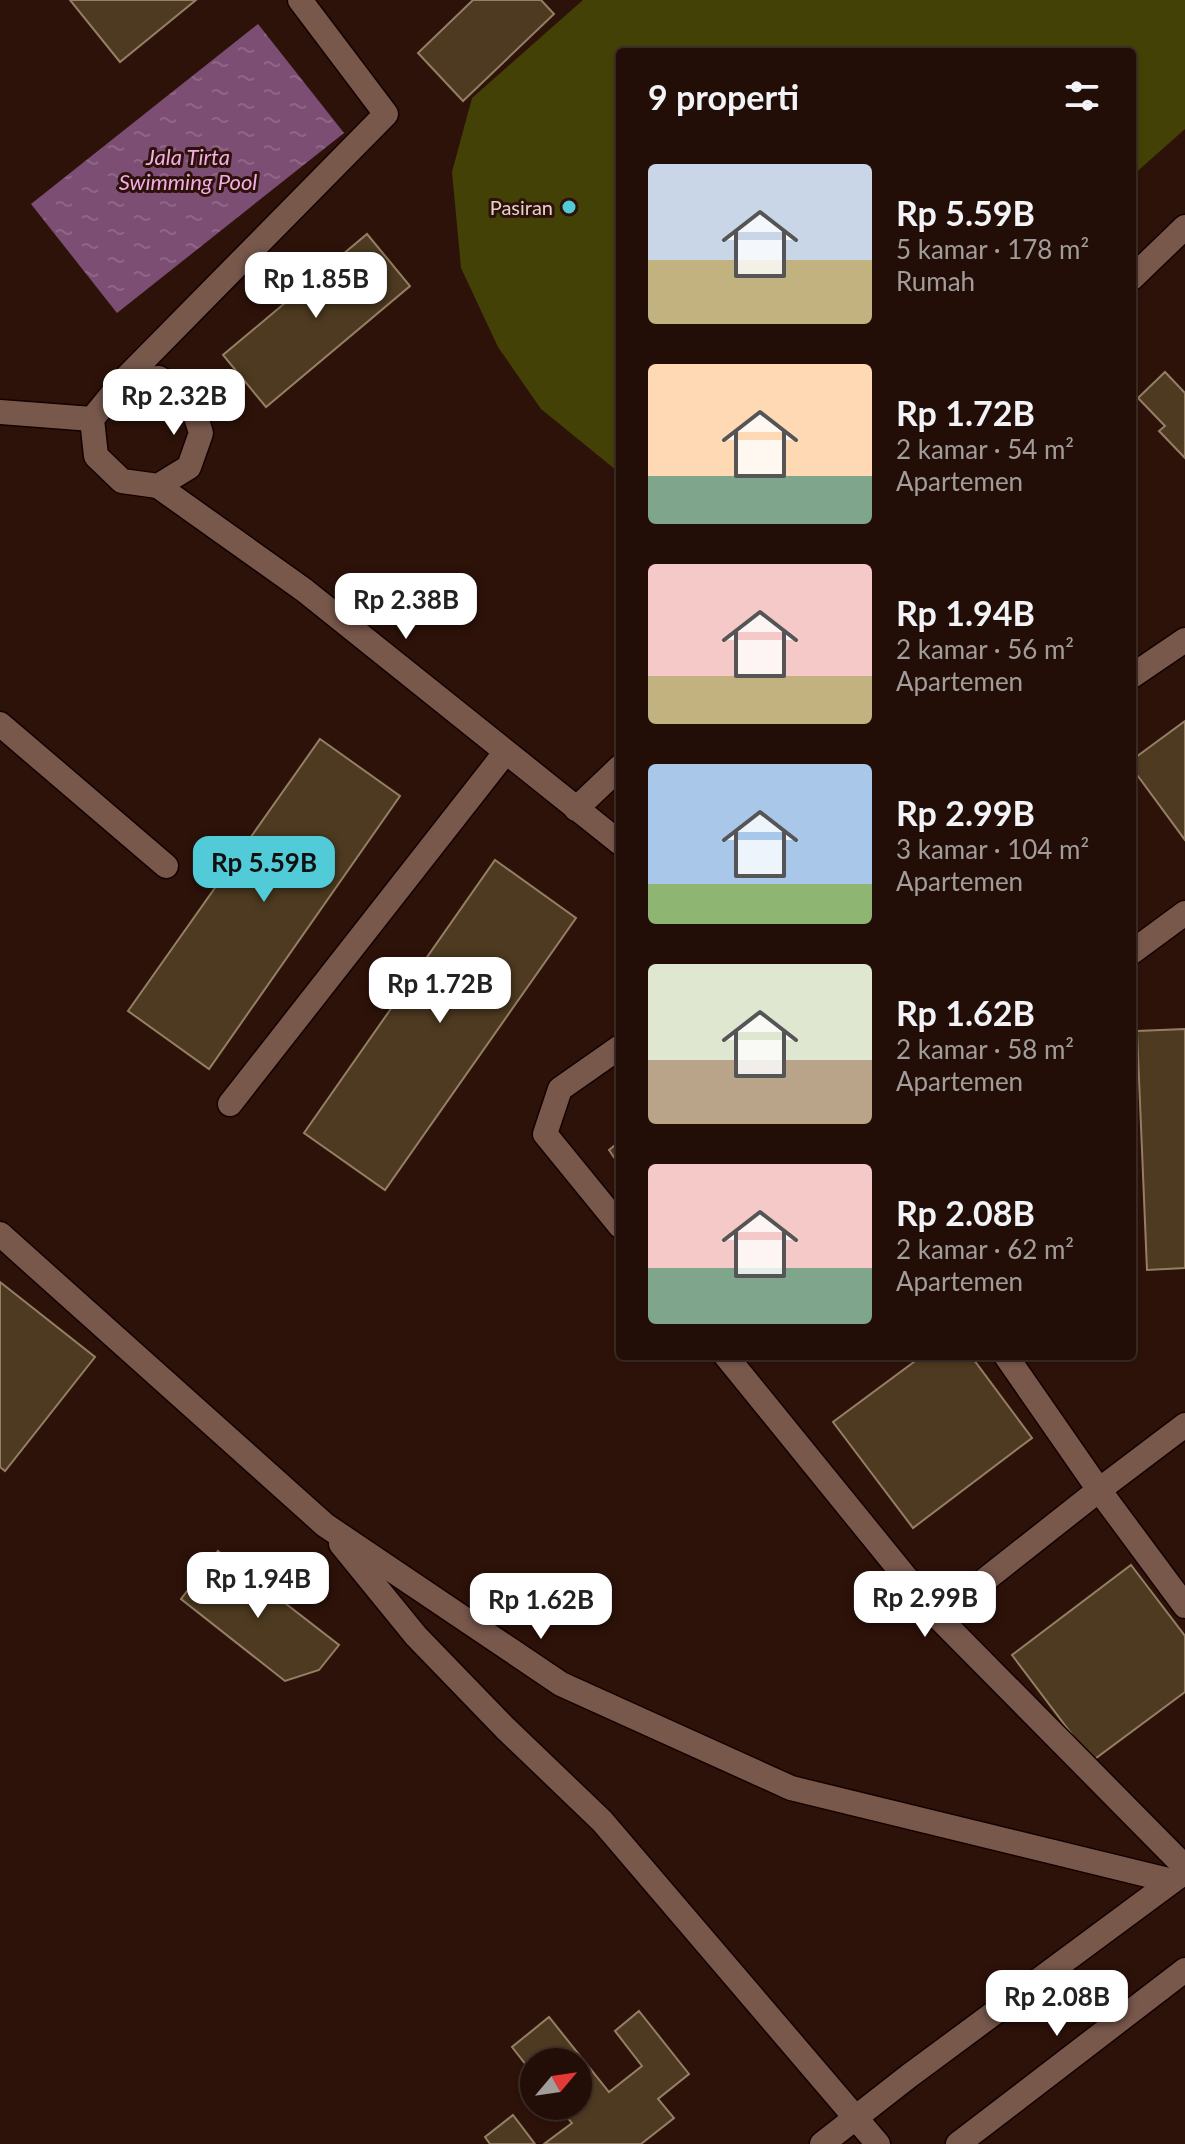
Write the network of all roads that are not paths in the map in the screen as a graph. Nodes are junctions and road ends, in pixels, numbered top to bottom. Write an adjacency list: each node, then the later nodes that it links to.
1 (300, 0): 4 (street)
2 (1185, 227): 3 (street)
3 (1136, 274)
4 (123, 381): 6 (street); 7 (street)
5 (0, 412): 6 (street)
6 (92, 419): 7 (street)
7 (158, 486): 11 (street)
8 (1185, 640): 9 (street)
9 (1136, 673)
10 (0, 724): 15 (street)
11 (505, 753): 13 (street); 19 (street)
12 (616, 771): 13 (street)
13 (576, 809): 14 (street)
14 (616, 840)
15 (166, 866)
16 (1185, 913): 17 (street)
17 (1136, 949)
18 (616, 1050): 20 (street)
19 (230, 1104)
20 (616, 1221)
21 (0, 1234): 26 (street)
22 (729, 1360): 28 (street)
23 (1009, 1360): 25 (street)
24 (1185, 1425): 25 (street)
25 (1099, 1490): 27 (street); 28 (street)
26 (325, 1525): 29 (street); 31 (street)
27 (1185, 1606)
28 (938, 1617): 29 (street)
29 (1181, 1873): 31 (street)
30 (1185, 1970): 34 (street)
31 (855, 2118): 32 (street); 33 (street)
32 (822, 2144)
33 (878, 2144)
34 (958, 2144)

